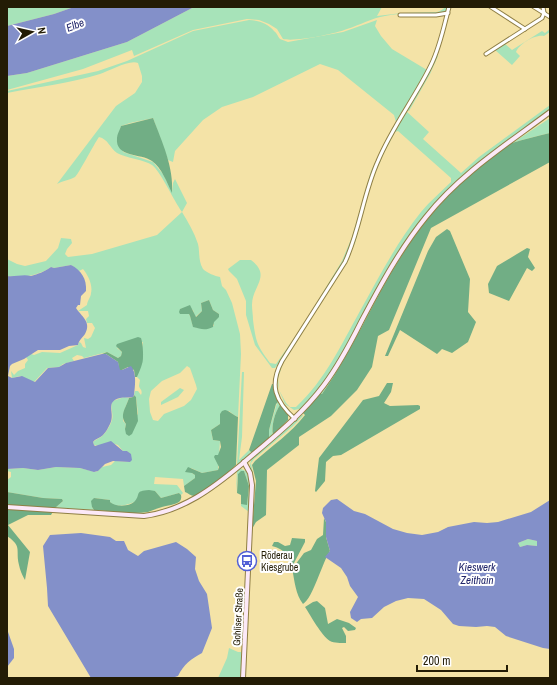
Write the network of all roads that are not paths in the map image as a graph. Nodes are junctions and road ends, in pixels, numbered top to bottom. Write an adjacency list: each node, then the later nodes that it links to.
1 (449, 7): 5 (street)
2 (491, 7): 9 (street)
3 (534, 7): 6 (street)
4 (543, 7): 6 (street)
5 (448, 13): 7 (street); 12 (street)
6 (544, 13): 8 (street); 9 (street)
7 (400, 15)
8 (550, 17)
9 (526, 29): 10 (street)
10 (486, 54)
11 (550, 112): 12 (main road)
12 (295, 419): 13 (main road)
13 (244, 462): 14 (main road); 15 (main road, Gohliser Straße)
14 (7, 507)
15 (243, 678)

